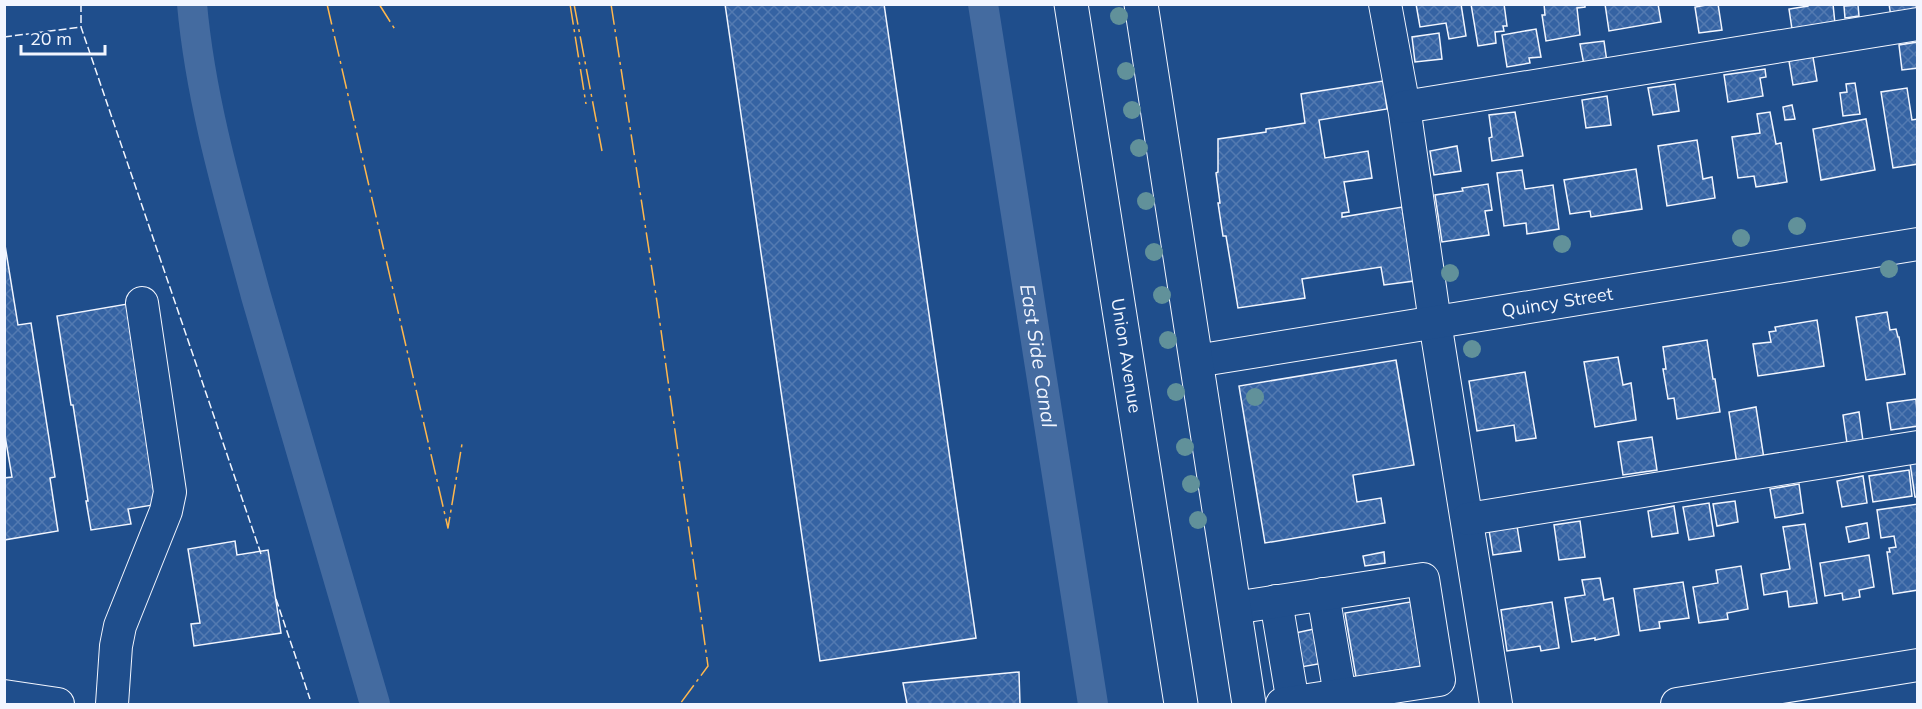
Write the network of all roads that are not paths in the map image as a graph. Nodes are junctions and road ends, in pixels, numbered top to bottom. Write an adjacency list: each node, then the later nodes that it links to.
1 (1071, 4): 22 (main road, Union Avenue)
2 (1141, 4): 9 (main road)
3 (1385, 4): 5 (street)
4 (1917, 24): 5 (street)
5 (1404, 107): 8 (street)
6 (1917, 244): 8 (street, Quincy Street)
7 (142, 303): 21 (street)
8 (1435, 322): 9 (street, Quincy Street); 11 (street)
9 (1196, 361): 14 (main road)
10 (1917, 447): 11 (street)
11 (1468, 519): 24 (street)
12 (1323, 594): 13 (street); 16 (street); 18 (street)
13 (1276, 601): 14 (street); 19 (street)
14 (1234, 608): 23 (main road)
15 (1917, 665): 25 (street)
16 (1437, 692): 18 (street)
17 (4, 696): 20 (street)
18 (1329, 699): 19 (street)
19 (1287, 704)
20 (58, 705)
21 (112, 705)
22 (1182, 705)
23 (1248, 705)
24 (1496, 705)
25 (1677, 705)

